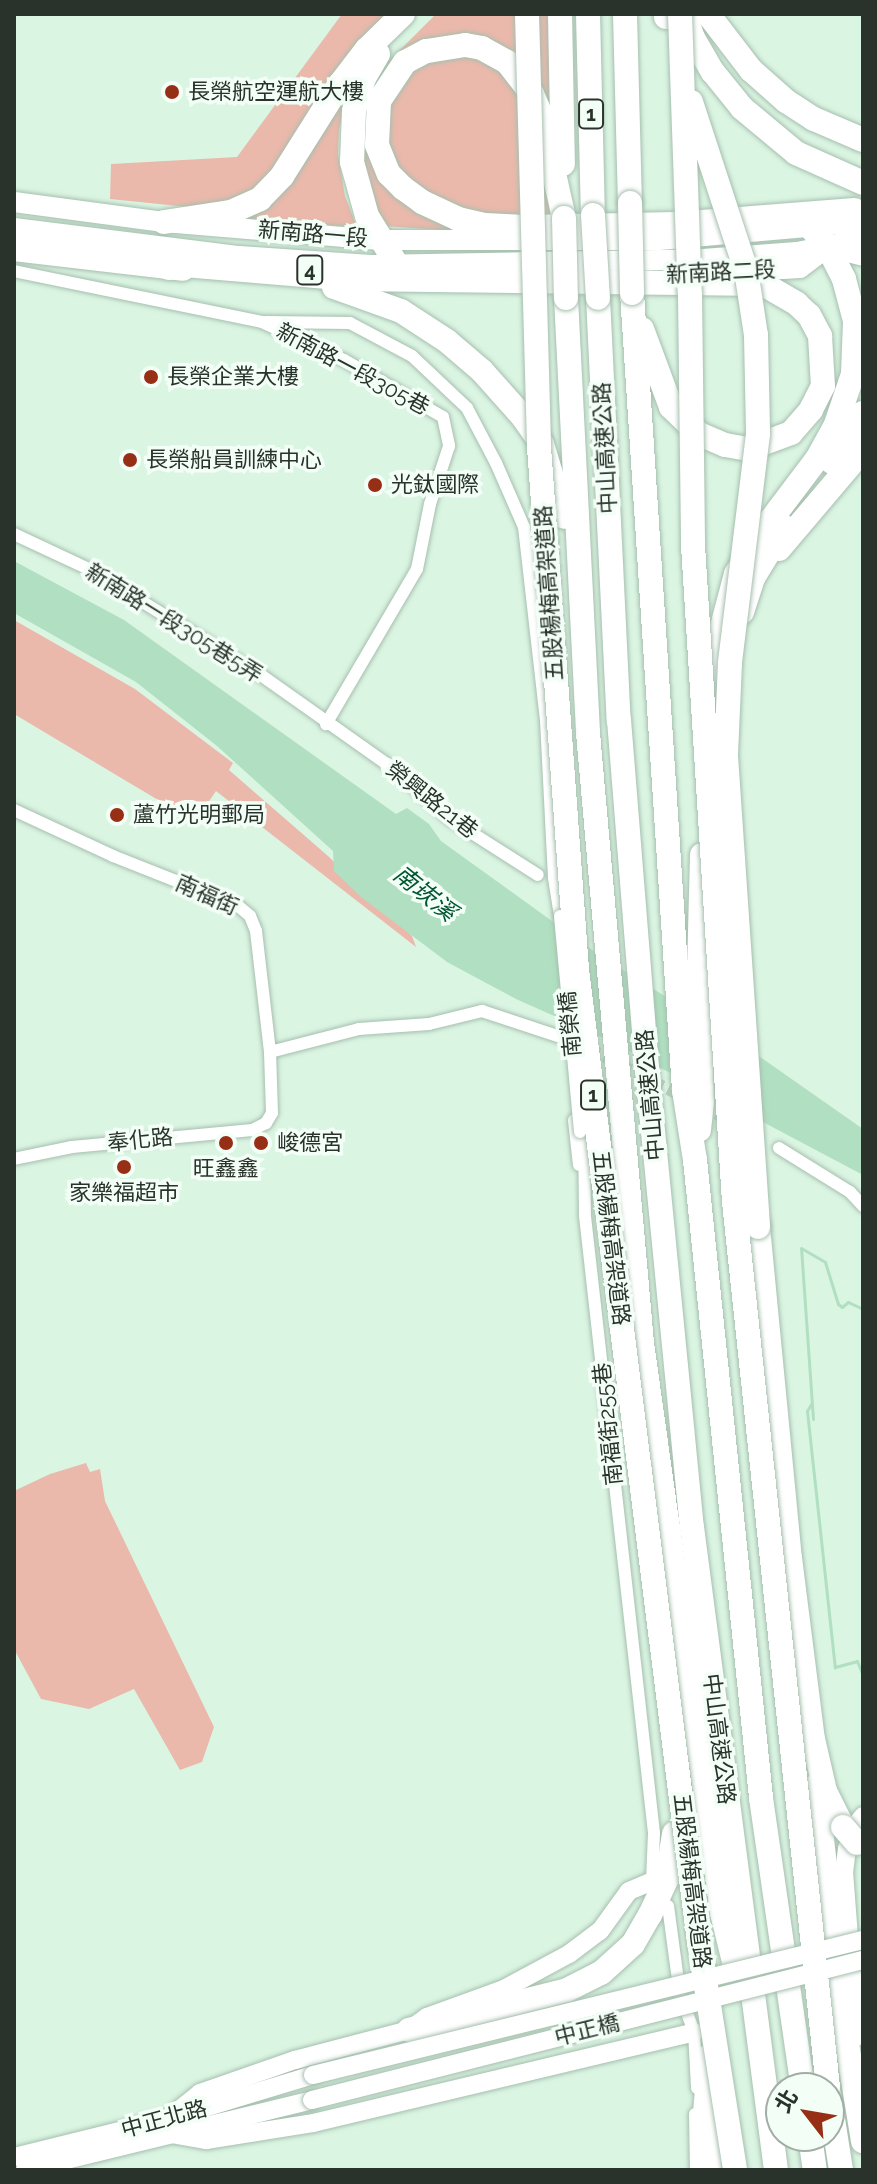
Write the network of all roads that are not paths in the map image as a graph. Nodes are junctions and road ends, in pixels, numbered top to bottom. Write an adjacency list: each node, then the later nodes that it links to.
1 (406, 14): 12 (highway); 17 (highway)
2 (527, 14): 66 (highway, 五股楊梅高架道路 / 1, bridge)
3 (560, 14): 11 (highway)
4 (588, 14): 25 (highway, 中山高速公路 / 1, bridge)
5 (625, 14): 26 (highway, 中山高速公路 / 1, bridge)
6 (708, 14): 8 (highway)
7 (674, 15): 9 (highway); 45 (highway, bridge); 57 (highway, bridge)
8 (863, 140)
9 (853, 180)
10 (14, 202): 12 (main road, 新南路一段 / 4)
11 (564, 218): 13 (highway); 32 (highway, bridge)
12 (164, 222): 17 (main road, 新南路一段 / 4)
13 (861, 223): 15 (main road, 4); 19 (main road, 4)
14 (14, 228): 22 (main road, 新南路一段 / 4)
15 (812, 229): 18 (main road, 新南路二段 / 4); 19 (highway)
16 (14, 238): 25 (main road, 新南路一段 / 4)
17 (380, 240): 18 (main road, 新南路一段 / 4); 22 (highway)
18 (613, 240)
19 (828, 247): 21 (main road, 4); 25 (main road, 新南路二段 / 4); 25 (main road, 新南路二段 / 4); 33 (highway)
20 (14, 249): 23 (highway)
21 (863, 256)
22 (397, 265): 25 (main road, 新南路一段 / 4)
23 (169, 268): 26 (highway); 32 (highway)
24 (14, 271): 27 (street, 新南路一段305巷)
25 (604, 279): 55 (highway, 中山高速公路 / 1)
26 (632, 293): 39 (highway, 中山高速公路 / 1)
27 (262, 322): 34 (street, 新南路一段305巷); 44 (street, 南榮橋, bridge)
28 (863, 413): 31 (highway)
29 (863, 450): 31 (highway)
30 (14, 534): 34 (street, 新南路一段305巷5弄)
31 (753, 578): 33 (highway)
32 (579, 602): 38 (highway)
33 (711, 718): 39 (highway)
34 (326, 724): 36 (street, 榮興路21巷)
35 (14, 810): 37 (street, 南福街)
36 (538, 875)
37 (270, 1052): 40 (street, 南福街); 44 (street, 南福街255巷)
38 (610, 1054): 47 (highway); 55 (highway)
39 (693, 1096): 56 (highway, 中山高速公路)
40 (266, 1123): 42 (street, 奉化路)
41 (779, 1148): 43 (street)
42 (14, 1159)
43 (863, 1206)
44 (585, 1216): 48 (street, 南福街255巷)
45 (813, 1739): 46 (highway); 61 (highway)
46 (857, 1833): 52 (street)
47 (674, 1834): 53 (highway); 65 (highway)
48 (652, 1881): 53 (street)
49 (668, 1906): 54 (street)
50 (863, 1940): 58 (street, 中正橋, bridge)
51 (863, 1960): 59 (street, 中正橋, bridge)
52 (862, 1985): 61 (street)
53 (409, 2030): 60 (street)
54 (694, 2032): 60 (street); 64 (street)
55 (760, 2061): 67 (highway, 中山高速公路 / 1)
56 (801, 2072)
57 (826, 2072)
58 (313, 2075): 60 (street, 中正北路)
59 (312, 2100): 60 (street, 中正北路)
60 (169, 2127): 62 (street, 中正北路); 63 (street, 中正北路)
61 (863, 2141)
62 (14, 2157)
63 (25, 2170)
64 (696, 2170)
65 (710, 2170)
66 (735, 2170)
67 (776, 2170)

